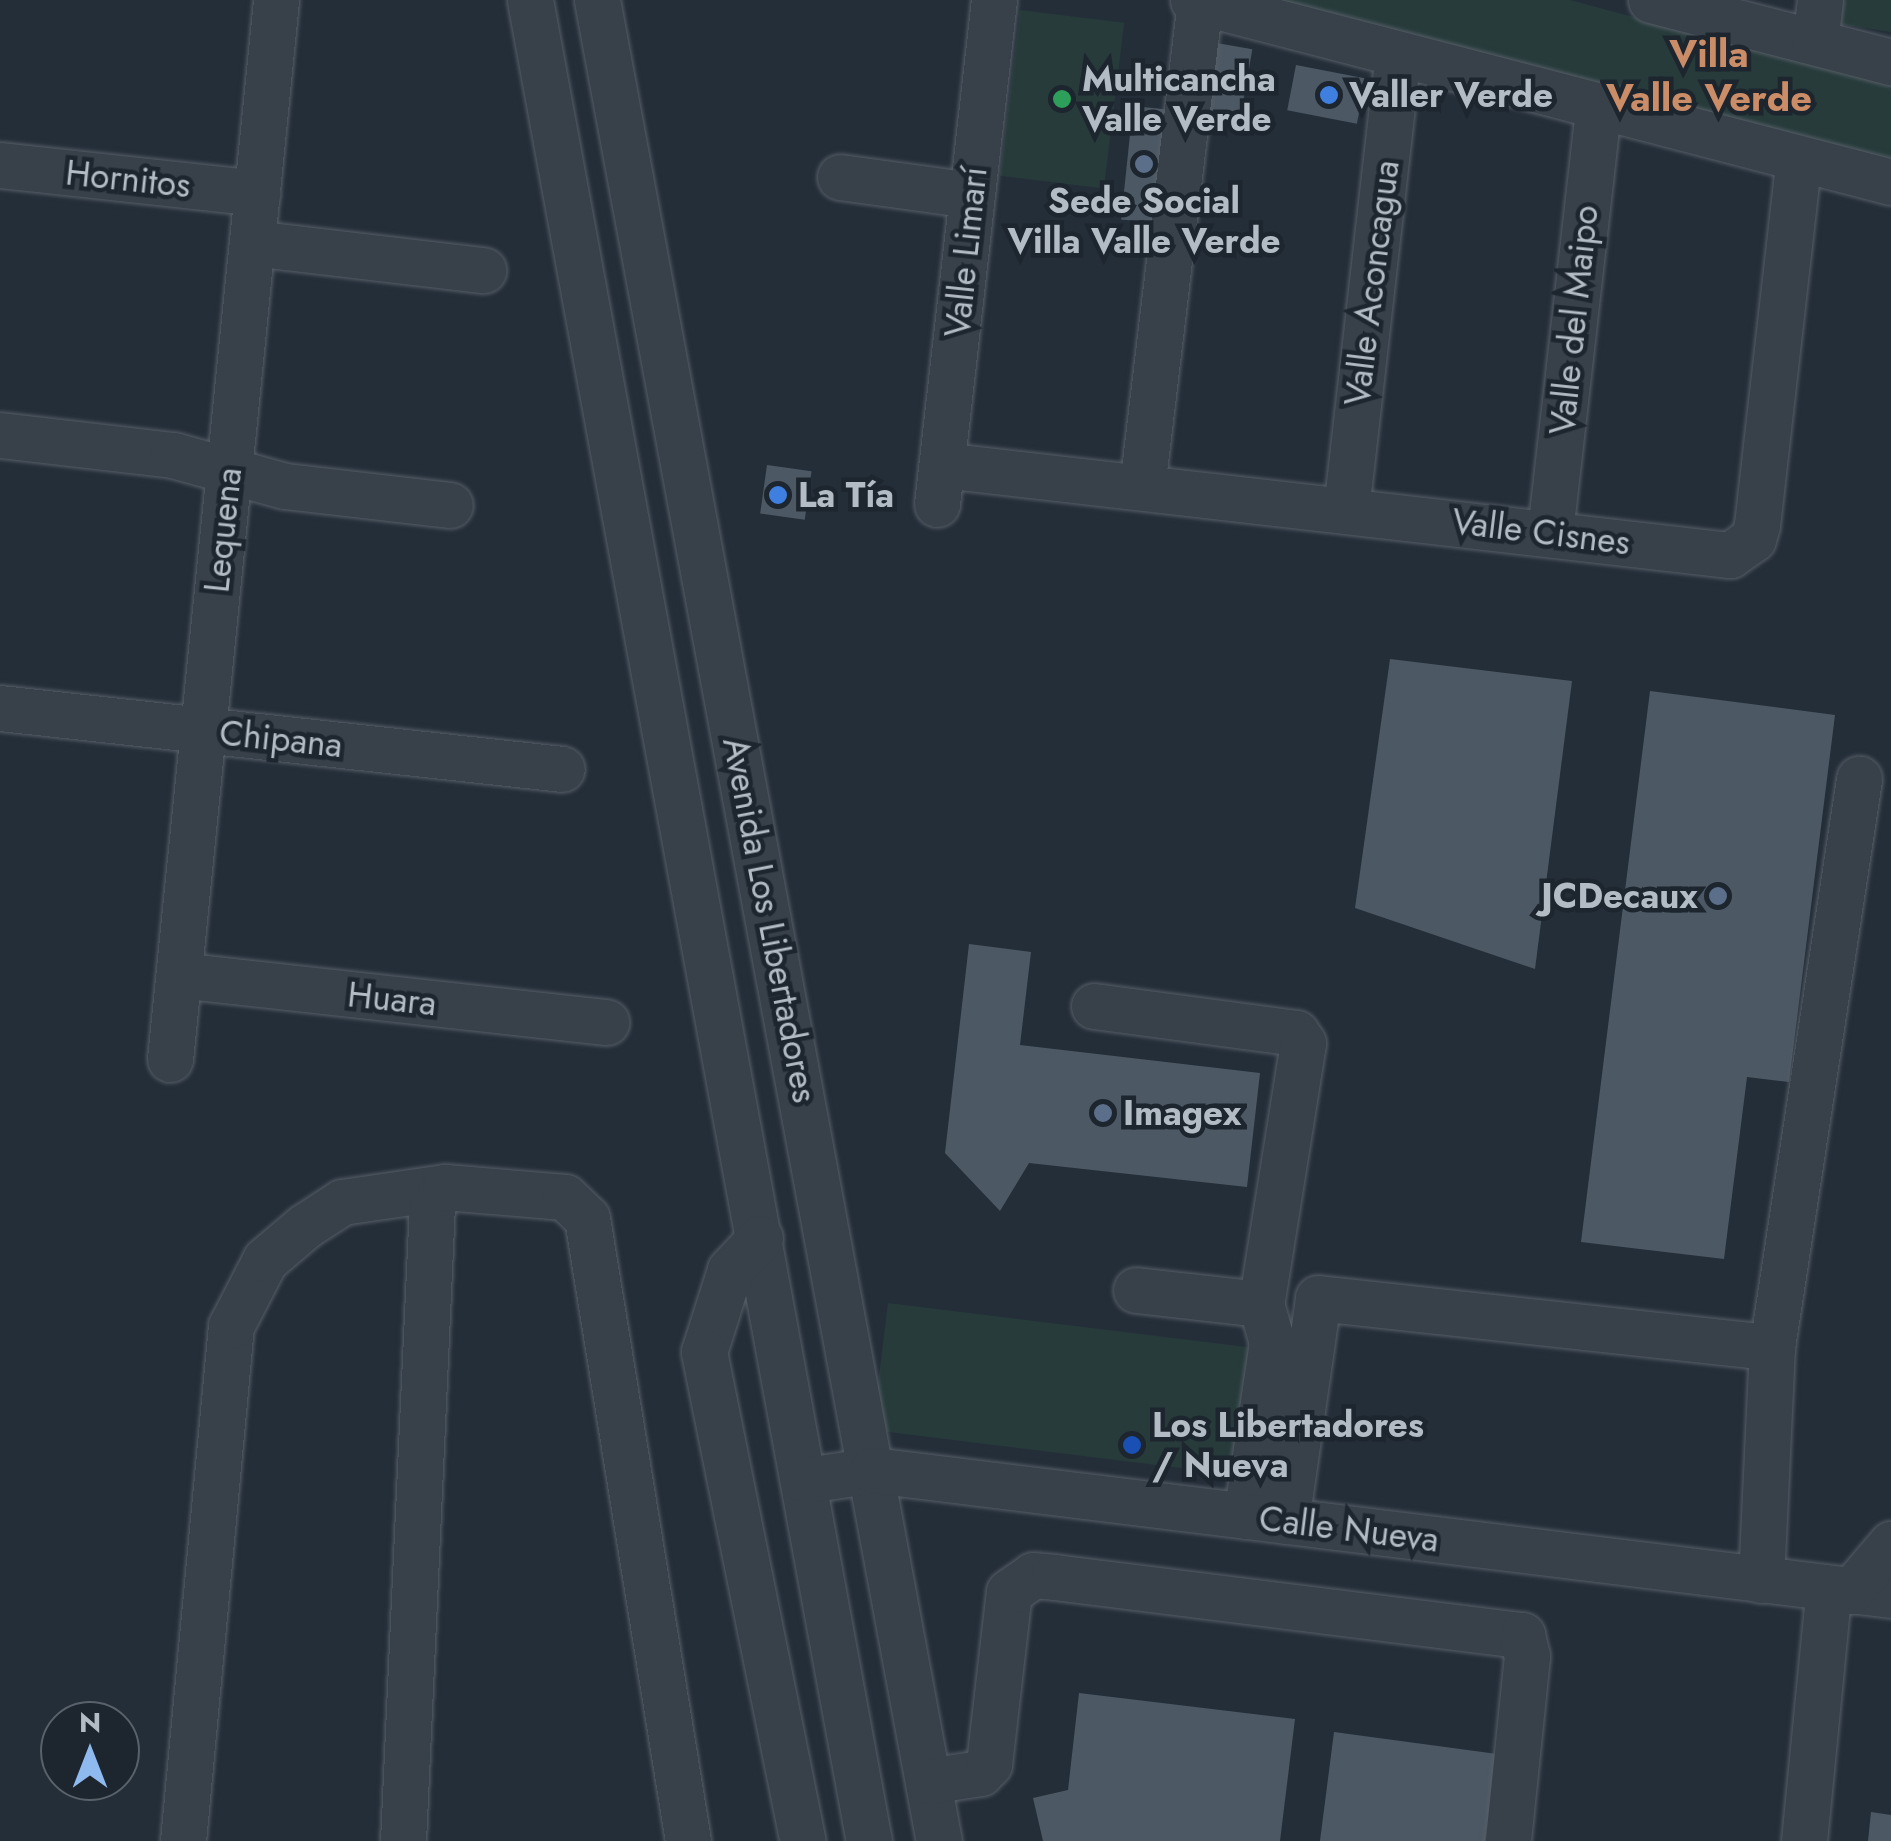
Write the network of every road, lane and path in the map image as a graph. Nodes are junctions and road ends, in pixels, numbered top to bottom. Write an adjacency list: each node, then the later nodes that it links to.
1 (276, 0): 15 (street, Lequena)
2 (530, 0): 35 (street, Avenida Los Libertadores)
3 (597, 0): 39 (street, Avenida Los Libertadores)
4 (994, 0): 16 (street, Valle Limarí)
5 (1651, 0): 7 (street)
6 (1197, 1): 8 (street); 22 (street)
7 (1818, 21): 9 (street)
8 (1398, 56): 10 (street); 24 (street, Valle Aconcagua)
9 (1891, 62)
10 (1598, 108): 11 (street); 25 (street, Valle del Maipo)
11 (1800, 159): 14 (street); 25 (street, Valle Cisnes)
12 (0, 165): 15 (street, Hornitos)
13 (840, 177): 16 (street)
14 (1891, 182)
15 (257, 194): 17 (street, Lequena)
16 (972, 195): 21 (street, Valle Limarí)
17 (252, 243): 18 (street); 20 (street, Lequena)
18 (483, 270)
19 (0, 436): 20 (street)
20 (229, 471): 23 (street); 27 (street, Lequena)
21 (940, 485): 22 (street, Valle Cisnes)
22 (1142, 487): 24 (street, Valle Cisnes)
23 (450, 506)
24 (1346, 510): 25 (street, Valle Cisnes)
25 (1550, 532)
26 (0, 708): 27 (street, Chipana)
27 (204, 730): 28 (street, Chipana); 30 (street, Lequena)
28 (562, 769)
29 (1859, 778): 38 (street)
30 (179, 976): 32 (street, Huara); 33 (street, Lequena)
31 (1094, 1006): 37 (street)
32 (606, 1022)
33 (170, 1059)
34 (445, 1187): 46 (street); 47 (street); 48 (street)
35 (760, 1238): 40 (street, Avenida Los Libertadores); 49 (street)
36 (1136, 1290): 37 (street)
37 (1261, 1304): 41 (street)
38 (1772, 1347): 41 (street); 43 (street)
39 (874, 1470): 40 (street, Calle Nueva); 41 (street, Calle Nueva); 45 (street, Avenida Los Libertadores)
40 (807, 1480): 50 (street, Avenida Los Libertadores)
41 (1266, 1518): 43 (street, Calle Nueva)
42 (1891, 1544): 44 (street)
43 (1760, 1580): 44 (street, Calle Nueva)
44 (1857, 1591): 53 (street)
45 (928, 1780): 51 (street, Avenida Los Libertadores); 52 (street)
46 (182, 1841)
47 (403, 1841)
48 (688, 1841)
49 (803, 1841)
50 (869, 1841)
51 (939, 1841)
52 (1508, 1841)
53 (1804, 1841)

